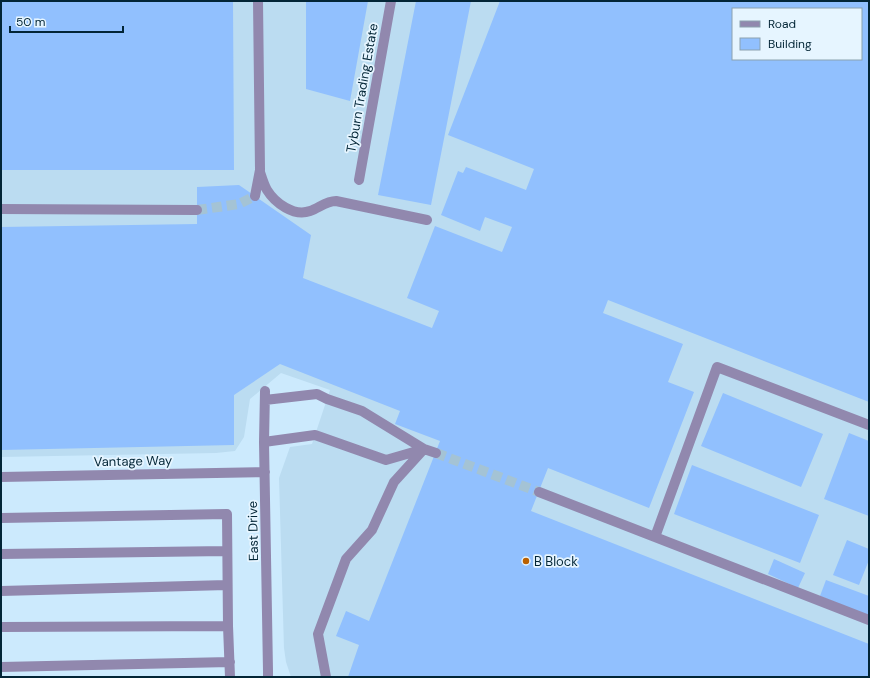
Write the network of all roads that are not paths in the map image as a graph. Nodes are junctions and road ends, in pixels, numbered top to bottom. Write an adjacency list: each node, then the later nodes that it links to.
1 (258, 1): 3 (street)
2 (391, 1): 4 (street, Tyburn Trading Estate)
3 (260, 170): 5 (street); 8 (street)
4 (359, 180)
5 (255, 196)
6 (1, 210): 7 (street)
7 (197, 210)
8 (428, 220)
9 (869, 425): 17 (street)
10 (264, 442): 11 (street); 11 (street, East Drive); 13 (street, East Drive)
11 (424, 449): 12 (street); 29 (street)
12 (436, 453)
13 (265, 472): 14 (street, Vantage Way); 27 (street, East Drive)
14 (1, 477)
15 (539, 492): 17 (street)
16 (1, 518): 18 (street)
17 (655, 537): 22 (street)
18 (227, 551): 19 (street); 20 (street)
19 (1, 554)
20 (227, 585): 21 (street); 23 (street)
21 (1, 591)
22 (869, 620)
23 (228, 626): 24 (street); 25 (street)
24 (1, 627)
25 (230, 662): 26 (street); 28 (street)
26 (1, 667)
27 (269, 675)
28 (230, 677)
29 (326, 677)

